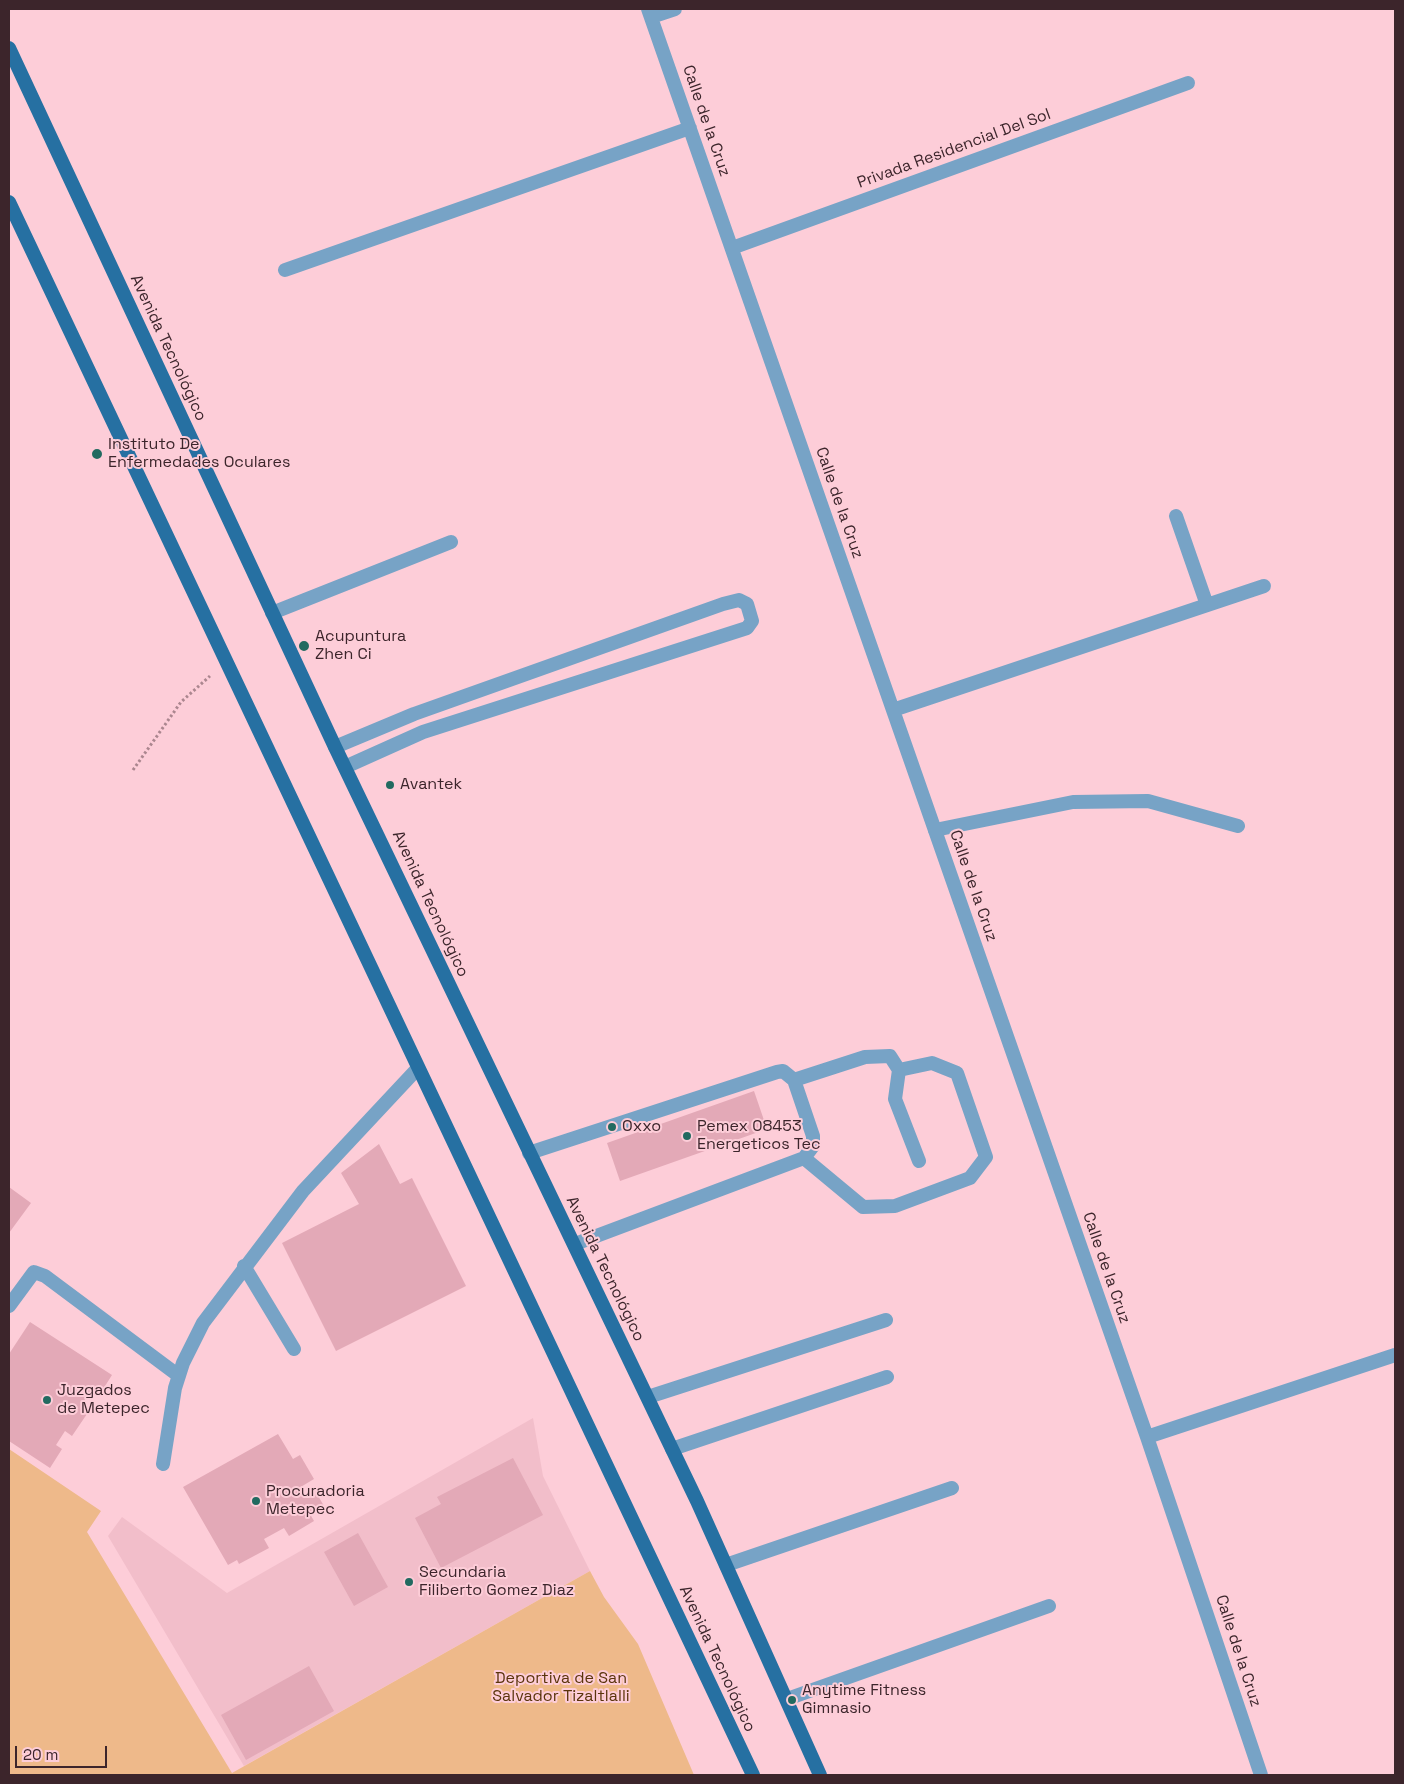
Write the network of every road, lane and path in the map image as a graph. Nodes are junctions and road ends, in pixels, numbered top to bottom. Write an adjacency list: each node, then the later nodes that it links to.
1 (675, 9): 2 (street)
2 (650, 13): 5 (street, Calle de la Cruz)
3 (9, 48): 13 (main road, Avenida Tecnológico)
4 (1188, 83): 7 (street, Privada Residencial Del Sol)
5 (690, 128): 7 (street, Calle de la Cruz); 8 (street)
6 (9, 202): 14 (main road, Avenida Tecnológico)
7 (732, 248): 15 (street, Calle de la Cruz)
8 (285, 270)
9 (1176, 516): 12 (street)
10 (451, 542): 13 (street)
11 (1264, 586): 12 (street)
12 (1207, 605): 15 (street)
13 (272, 613): 16 (main road, Avenida Tecnológico)
14 (227, 661): 18 (path); 21 (main road, Avenida Tecnológico)
15 (893, 710): 20 (street, Calle de la Cruz)
16 (335, 747): 17 (main road, Avenida Tecnológico); 17 (street)
17 (345, 767): 24 (main road, Avenida Tecnológico)
18 (133, 770)
19 (1238, 826): 20 (street)
20 (935, 830): 36 (street, Calle de la Cruz)
21 (418, 1068): 28 (street); 43 (main road, Avenida Tecnológico)
22 (899, 1070): 23 (street); 25 (street); 26 (street)
23 (794, 1080): 24 (street); 25 (street)
24 (529, 1153): 27 (main road, Avenida Tecnológico)
25 (804, 1158): 27 (street)
26 (919, 1161)
27 (575, 1244): 35 (main road, Avenida Tecnológico)
28 (244, 1266): 31 (street); 33 (street)
29 (9, 1306): 33 (street)
30 (886, 1320): 35 (street)
31 (294, 1349)
32 (1395, 1355): 36 (street)
33 (179, 1376): 38 (street)
34 (886, 1377): 37 (street)
35 (648, 1397): 37 (main road, Avenida Tecnológico)
36 (1147, 1437): 45 (street, Calle de la Cruz)
37 (672, 1449): 40 (main road, Avenida Tecnológico)
38 (163, 1464)
39 (952, 1488): 40 (street)
40 (726, 1565): 42 (main road, Avenida Tecnológico)
41 (1049, 1606): 42 (street)
42 (787, 1699): 44 (main road, Avenida Tecnológico)
43 (752, 1775)
44 (820, 1775)
45 (1261, 1775)

